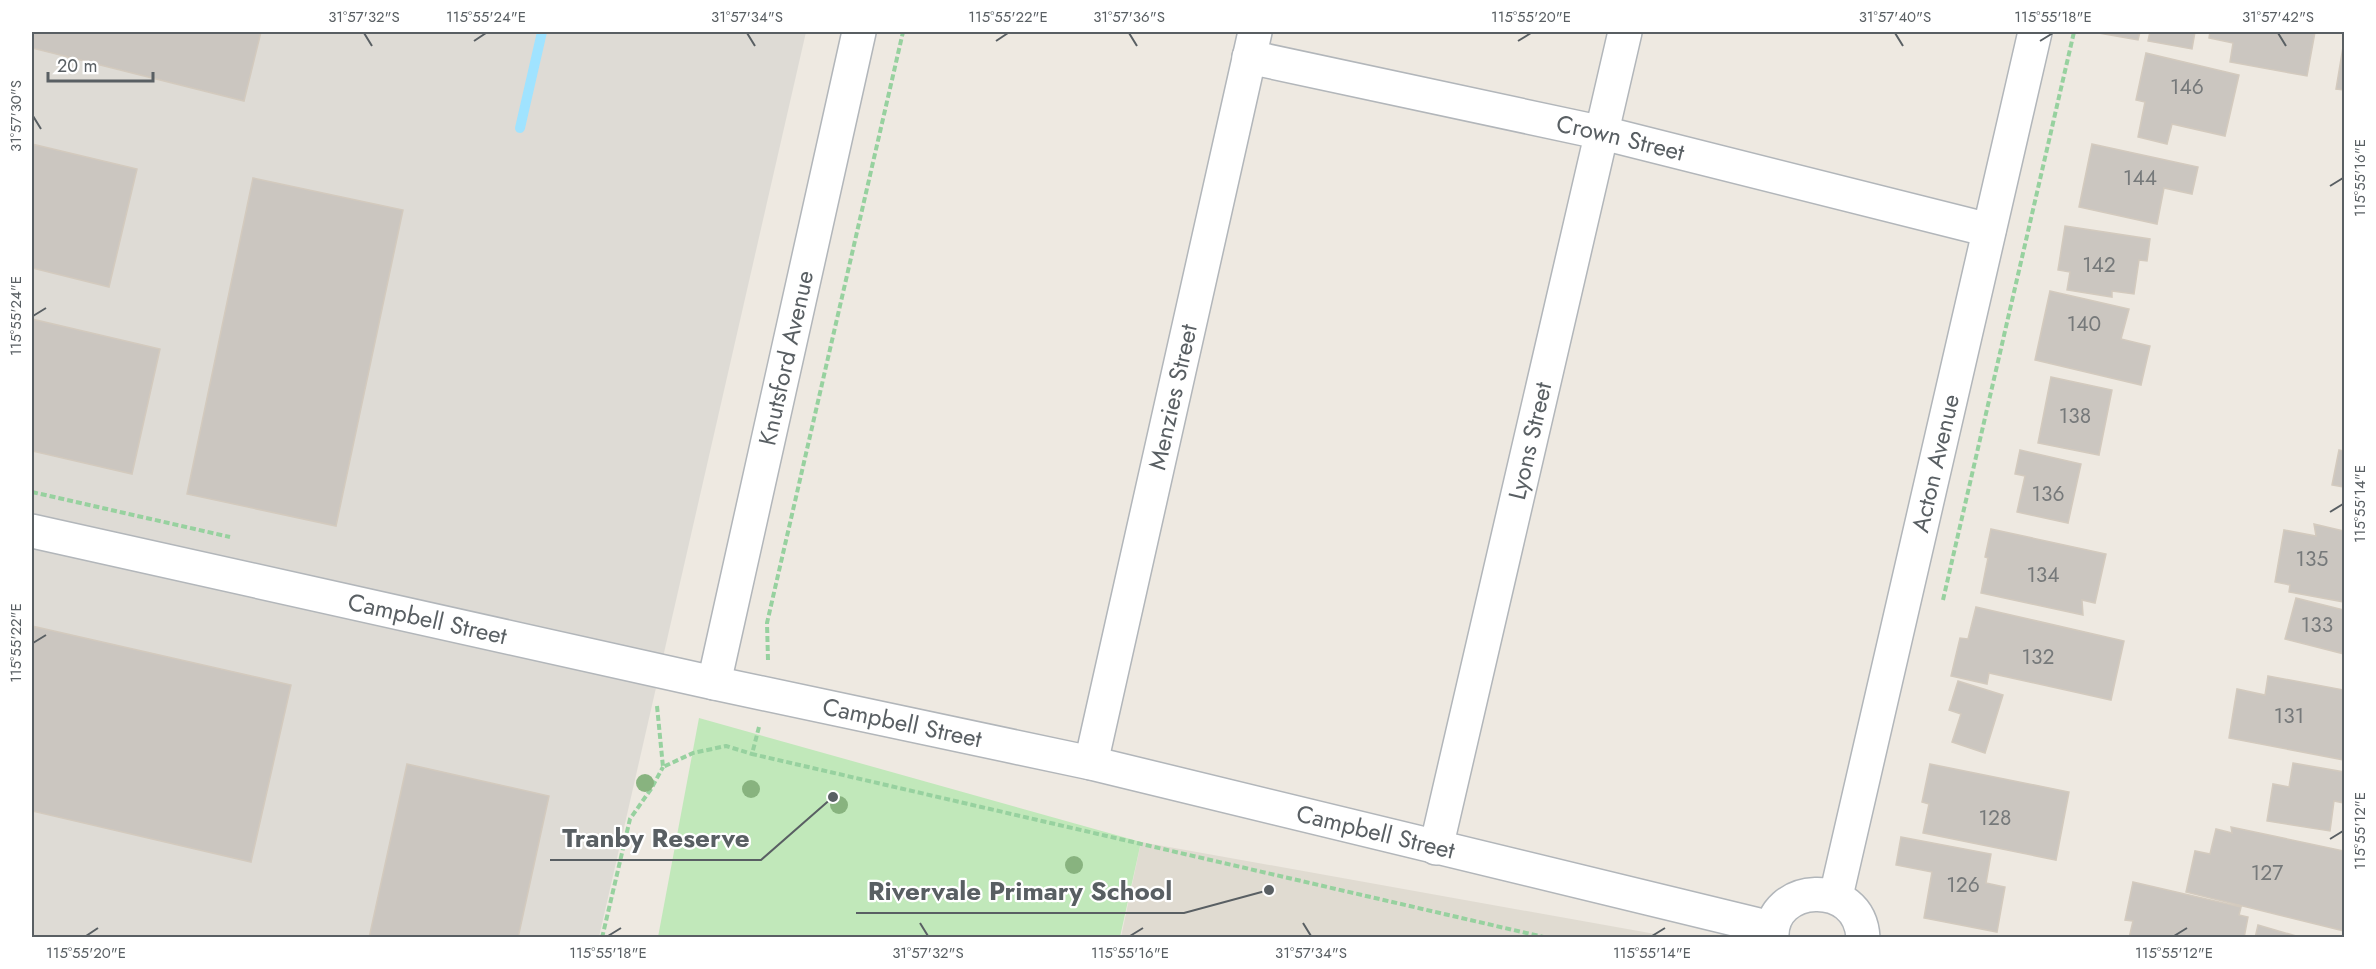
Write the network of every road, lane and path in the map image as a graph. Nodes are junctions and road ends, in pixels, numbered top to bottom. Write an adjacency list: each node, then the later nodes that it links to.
1 (859, 32): 11 (street, Knutsford Avenue)
2 (903, 32): 12 (path)
3 (1625, 32): 7 (street, Lyons Street)
4 (2035, 32): 8 (street, Acton Avenue)
5 (2074, 32): 10 (path)
6 (1252, 44): 7 (street, Crown Street); 13 (street, Menzies Street)
7 (1603, 133): 8 (street, Crown Street); 15 (street, Lyons Street)
8 (1989, 230): 16 (street, Acton Avenue)
9 (32, 531): 11 (street, Campbell Street)
10 (1942, 603)
11 (714, 683): 12 (street, Campbell Street)
12 (766, 694): 13 (street, Campbell Street); 19 (path)
13 (1091, 763): 15 (street, Campbell Street)
14 (663, 767): 18 (path)
15 (1436, 848): 17 (street, Campbell Street)
16 (1836, 896): 17 (street); 20 (street)
17 (1771, 933)
18 (602, 938)
19 (1548, 938)
20 (1863, 938)

